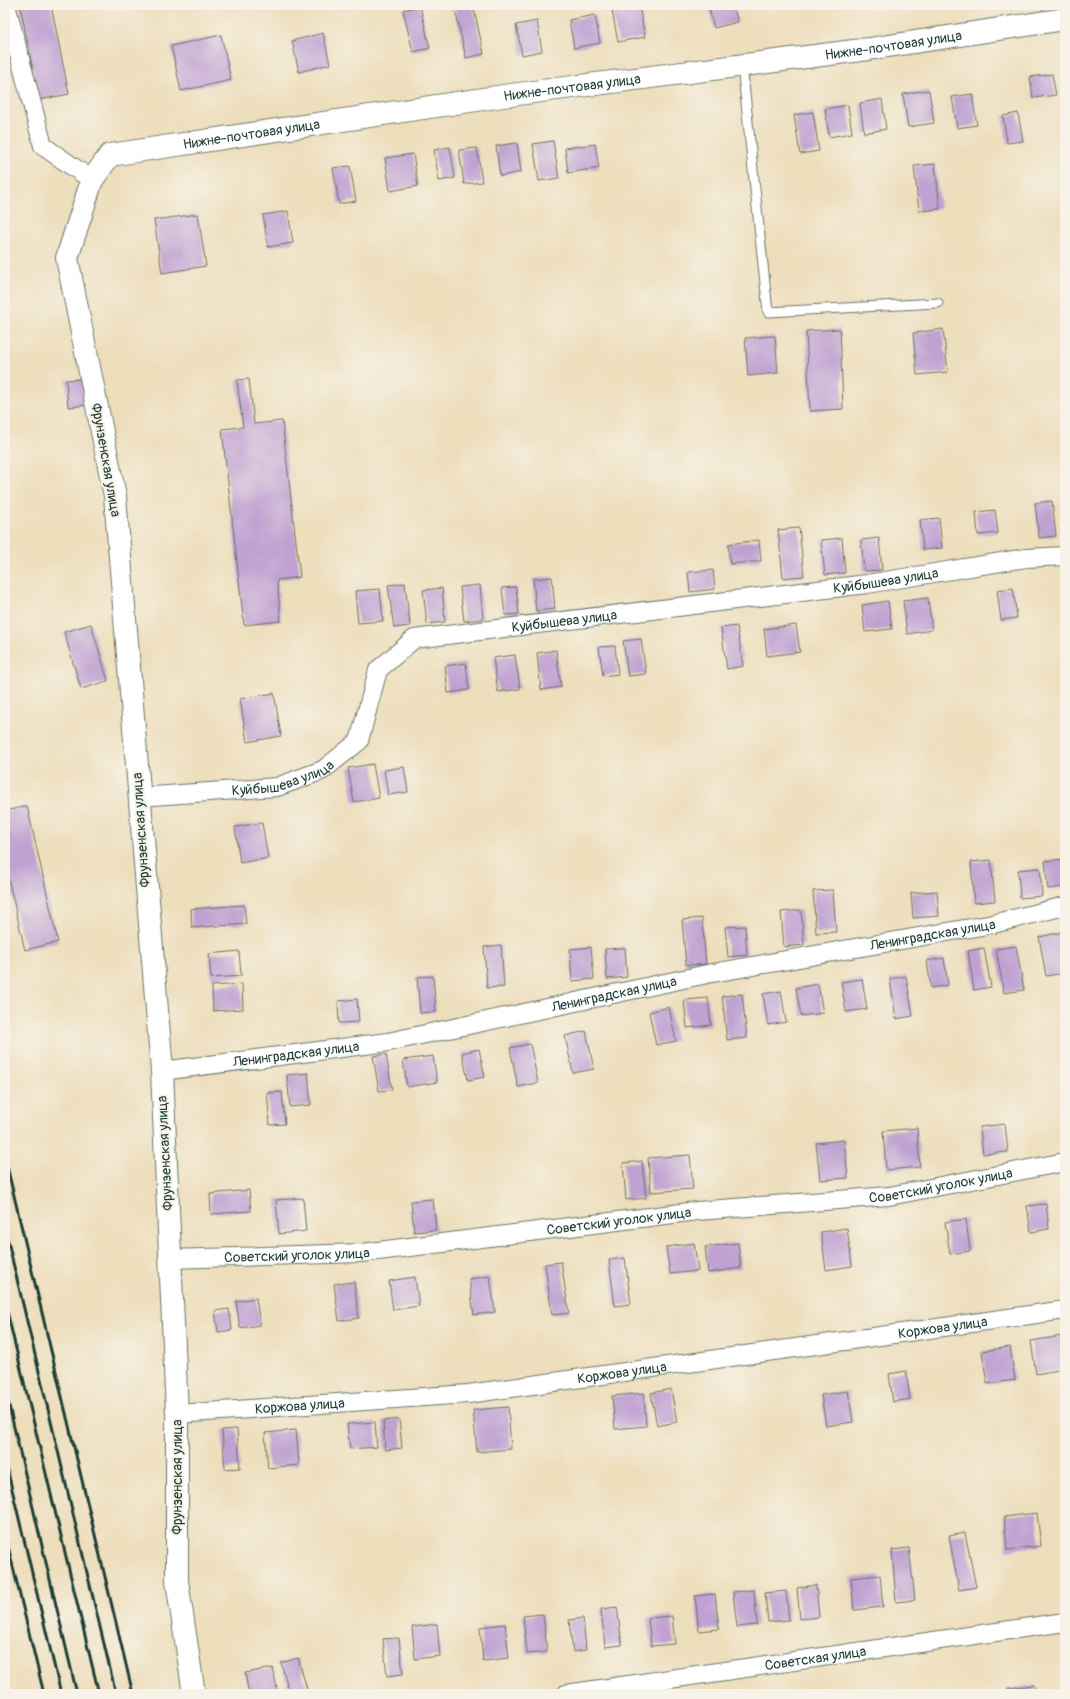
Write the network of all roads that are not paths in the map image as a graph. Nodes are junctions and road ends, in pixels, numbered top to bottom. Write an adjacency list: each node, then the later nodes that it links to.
1 (6, 5): 4 (street)
2 (1065, 19): 3 (street, Нижне-почтовая улица)
3 (742, 66): 4 (street, Нижне-почтовая улица); 5 (lane)
4 (92, 180): 7 (street, Фрунзенская улица)
5 (938, 303)
6 (1065, 556): 7 (street, Куйбышева улица)
7 (139, 797): 9 (street, Фрунзенская улица)
8 (1065, 906): 9 (street, Ленинградская улица)
9 (162, 1071): 11 (street, Фрунзенская улица)
10 (1065, 1162): 11 (street, Советский уголок улица)
11 (170, 1260): 13 (street, Фрунзенская улица)
12 (1065, 1310): 13 (street, Коржова улица)
13 (177, 1414): 15 (street, Фрунзенская улица)
14 (1065, 1622): 16 (street, Советская улица)
15 (194, 1694)
16 (566, 1694)

